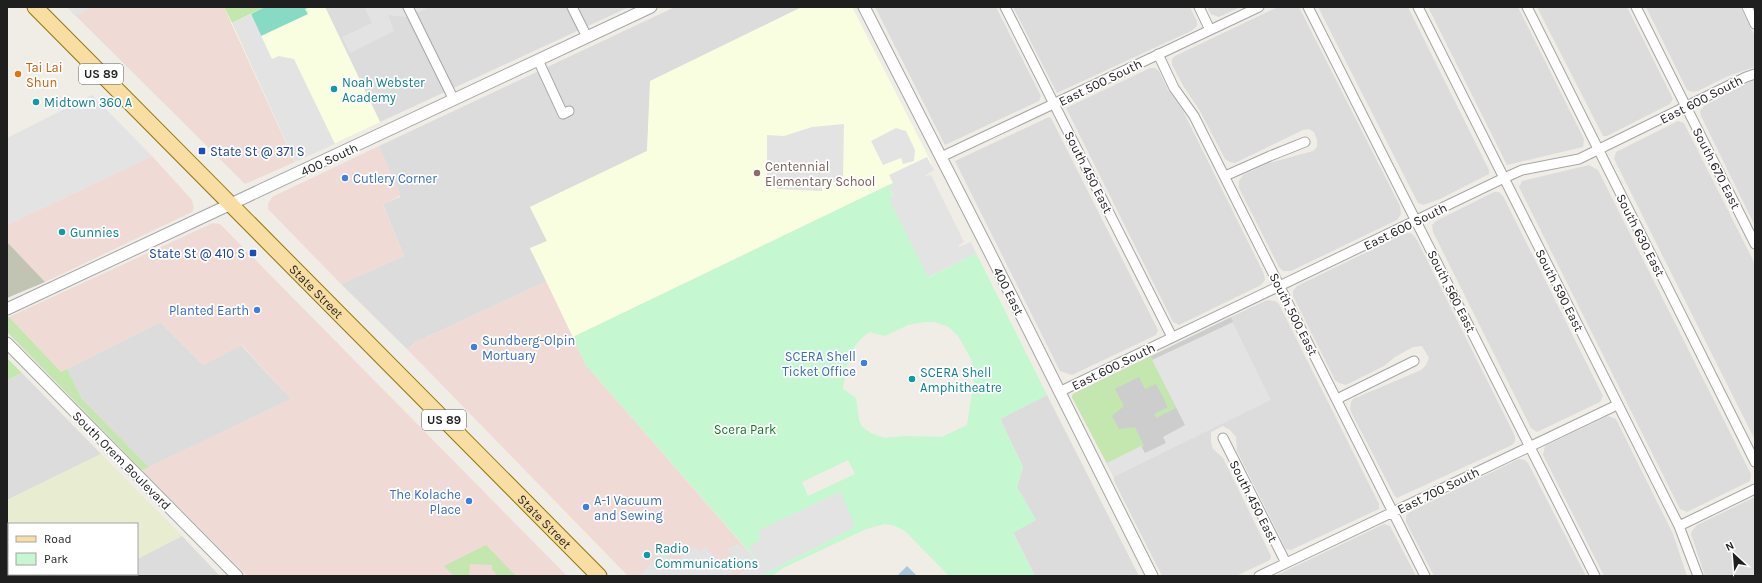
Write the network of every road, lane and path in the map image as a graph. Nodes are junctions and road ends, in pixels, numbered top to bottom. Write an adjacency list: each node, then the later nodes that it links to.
1 (35, 7): 29 (main road, State Street / US 89)
2 (408, 7): 20 (street)
3 (572, 7): 16 (street)
4 (650, 7): 16 (street, 400 South)
5 (864, 7): 26 (street, 400 East)
6 (1005, 7): 21 (street, South 450 East)
7 (1199, 7): 15 (street)
8 (1259, 7): 15 (street, East 500 South)
9 (1308, 7): 30 (street, South 560 East)
10 (1418, 7): 28 (street, South 590 East)
11 (1527, 7): 25 (street, South 630 East)
12 (1636, 7): 22 (street, South 670 East)
13 (1747, 7): 14 (street)
14 (1755, 24)
15 (1210, 30): 17 (street, East 500 South)
16 (587, 37): 18 (street, 400 South)
17 (1158, 54): 21 (street, East 500 South); 27 (street, South 500 East)
18 (538, 60): 20 (street, 400 South); 23 (street)
19 (1755, 74): 22 (street, East 600 South)
20 (454, 100): 29 (street, 400 South)
21 (1055, 104): 26 (street, East 500 South); 34 (street, South 450 East)
22 (1686, 106): 25 (street, East 600 South); 31 (street, South 670 East)
23 (569, 111)
24 (1305, 142): 27 (street)
25 (1599, 150): 28 (street, East 600 South); 42 (street, South 630 East)
26 (941, 157): 37 (street, 400 East)
27 (1224, 176): 32 (street, South 500 East)
28 (1504, 178): 30 (street, East 600 South); 39 (street, South 590 East)
29 (230, 205): 33 (street, 400 South); 48 (main road, State Street / US 89)
30 (1416, 220): 32 (street, East 600 South); 41 (street, South 560 East)
31 (1755, 244)
32 (1279, 286): 34 (street, East 600 South); 38 (street, South 500 East)
33 (7, 309)
34 (1172, 337): 37 (street, East 600 South)
35 (7, 343): 47 (street, South Orem Boulevard)
36 (1414, 361): 38 (street)
37 (1059, 392): 49 (street, 400 East)
38 (1337, 398): 44 (street, South 500 East)
39 (1618, 405): 41 (street, East 700 South); 45 (street, South 590 East)
40 (1223, 438): 46 (street, South 450 East)
41 (1530, 446): 44 (street, East 700 South); 52 (street, South 560 East)
42 (1755, 462)
43 (1755, 489): 45 (street)
44 (1393, 512): 46 (street, East 700 South); 51 (street, South 500 East)
45 (1679, 526): 53 (street, South 590 East)
46 (1286, 563): 50 (street, East 700 South)
47 (237, 576)
48 (599, 576)
49 (1152, 576)
50 (1259, 576)
51 (1425, 576)
52 (1595, 576)
53 (1698, 576)

